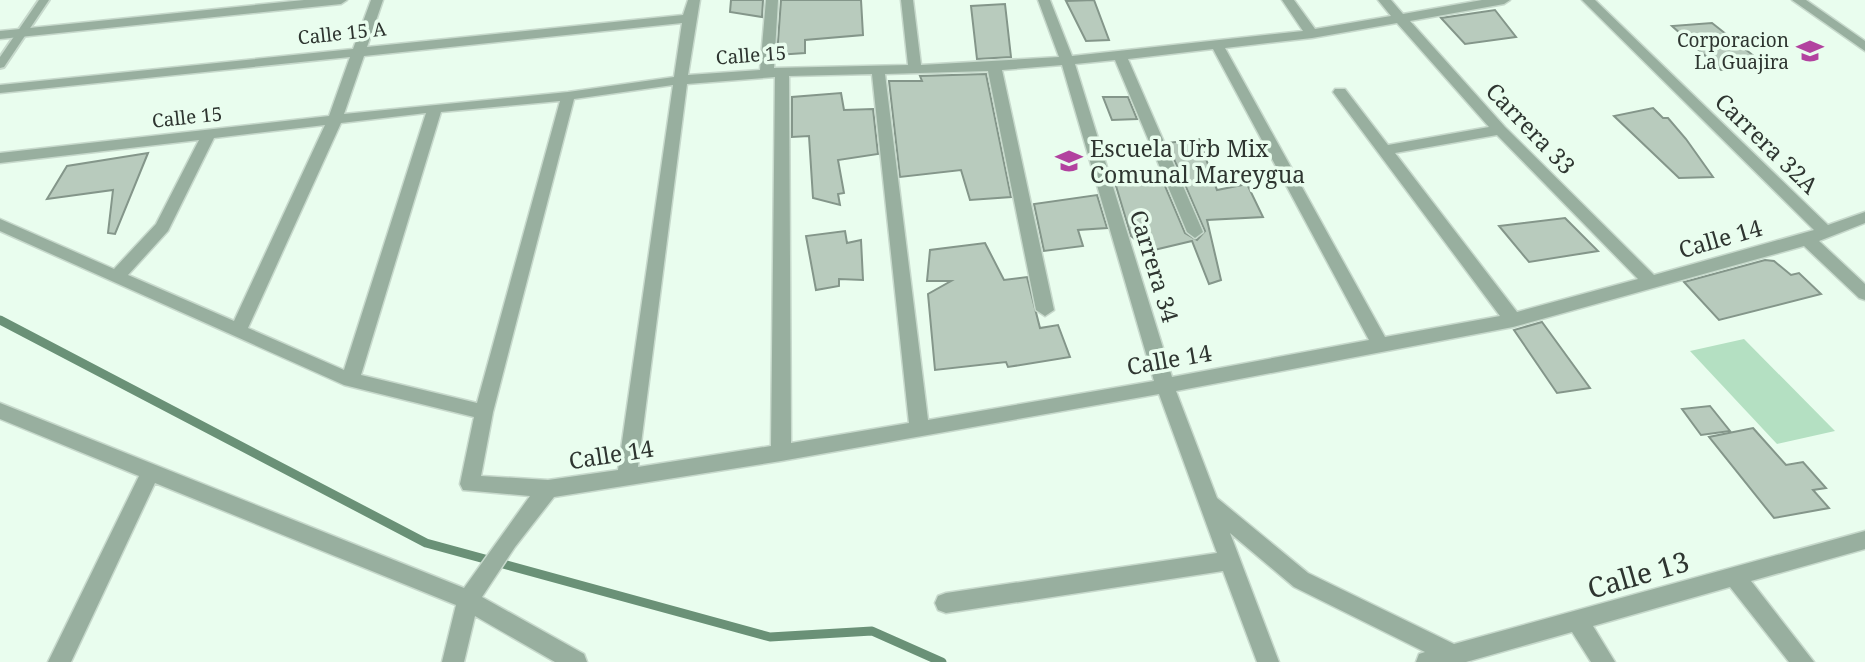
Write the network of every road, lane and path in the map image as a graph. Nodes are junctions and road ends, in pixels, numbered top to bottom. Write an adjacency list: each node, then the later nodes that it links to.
1 (44, 0): 15 (lane)
2 (341, 0): 15 (street)
3 (377, 0): 20 (street)
4 (694, 0): 13 (street)
5 (772, 0): 27 (street)
6 (907, 0): 25 (street)
7 (1044, 0): 22 (street, Carrera 34)
8 (1288, 0): 16 (street)
9 (1384, 0): 14 (street, Carrera 33)
10 (1504, 0): 14 (street, Calle 15)
11 (1588, 0): 40 (street, Carrera 32A)
12 (1798, 0): 19 (street)
13 (689, 18): 20 (street, Calle 15 A); 28 (street)
14 (1399, 20): 16 (street, Calle 15); 34 (street, Carrera 33)
15 (22, 33): 17 (street); 23 (lane)
16 (1312, 34): 18 (street, Calle 15)
17 (0, 35)
18 (1217, 45): 21 (street, Calle 15); 49 (street)
19 (1865, 47)
20 (360, 51): 29 (street, Calle 15 A); 33 (street)
21 (1120, 56): 22 (street, Calle 15); 41 (street)
22 (1067, 60): 24 (street, Calle 15); 51 (street, Carrera 34)
23 (0, 65)
24 (994, 67): 25 (street, Calle 15); 46 (street)
25 (915, 68): 26 (street, Calle 15)
26 (878, 70): 27 (street, Calle 15); 54 (street)
27 (775, 73): 28 (street, Calle 15); 55 (street)
28 (680, 80): 31 (street, Calle 15); 57 (street)
29 (0, 89)
30 (1340, 92): 36 (street)
31 (568, 96): 32 (street, Calle 15); 53 (street)
32 (435, 108): 33 (street, Calle 15); 50 (street)
33 (335, 120): 35 (street, Calle 15); 48 (street)
34 (1500, 130): 36 (street); 44 (street, Carrera 33)
35 (209, 134): 37 (street, Calle 15); 43 (street)
36 (1386, 150): 47 (street)
37 (0, 158)
38 (1865, 217): 40 (street, Calle 14)
39 (0, 225): 43 (street)
40 (1824, 230): 42 (street, Calle 14)
41 (1195, 233)
42 (1807, 239): 44 (street, Calle 14); 45 (street)
43 (117, 276): 48 (street)
44 (1652, 283): 47 (street, Calle 14)
45 (1865, 294)
46 (1045, 310)
47 (1513, 320): 49 (street, Calle 14)
48 (239, 330): 50 (street)
49 (1380, 345): 51 (street, Calle 14)
50 (350, 380): 53 (street)
51 (1165, 386): 54 (street, Calle 14); 59 (street, Carrera 34)
52 (0, 411): 56 (street)
53 (484, 412): 58 (street, Calle 14)
54 (919, 427): 55 (street, Calle 14)
55 (781, 453): 57 (street, Calle 14)
56 (151, 471): 63 (street); 67 (street)
57 (627, 475): 58 (street, Calle 14)
58 (548, 489): 63 (street)
59 (1209, 503): 61 (street, Carrera 34); 66 (street)
60 (1865, 540): 62 (street, Calle 13)
61 (1231, 560): 64 (street); 70 (street, Carrera 34)
62 (1735, 578): 65 (street, Calle 13); 73 (street)
63 (473, 591): 68 (street); 69 (street)
64 (946, 603)
65 (1578, 622): 66 (street, Calle 13); 72 (street)
66 (1454, 655): 71 (street, Calle 13)
67 (59, 662)
68 (453, 662)
69 (576, 662)
70 (1268, 662)
71 (1427, 662)
72 (1604, 662)
73 (1803, 662)

